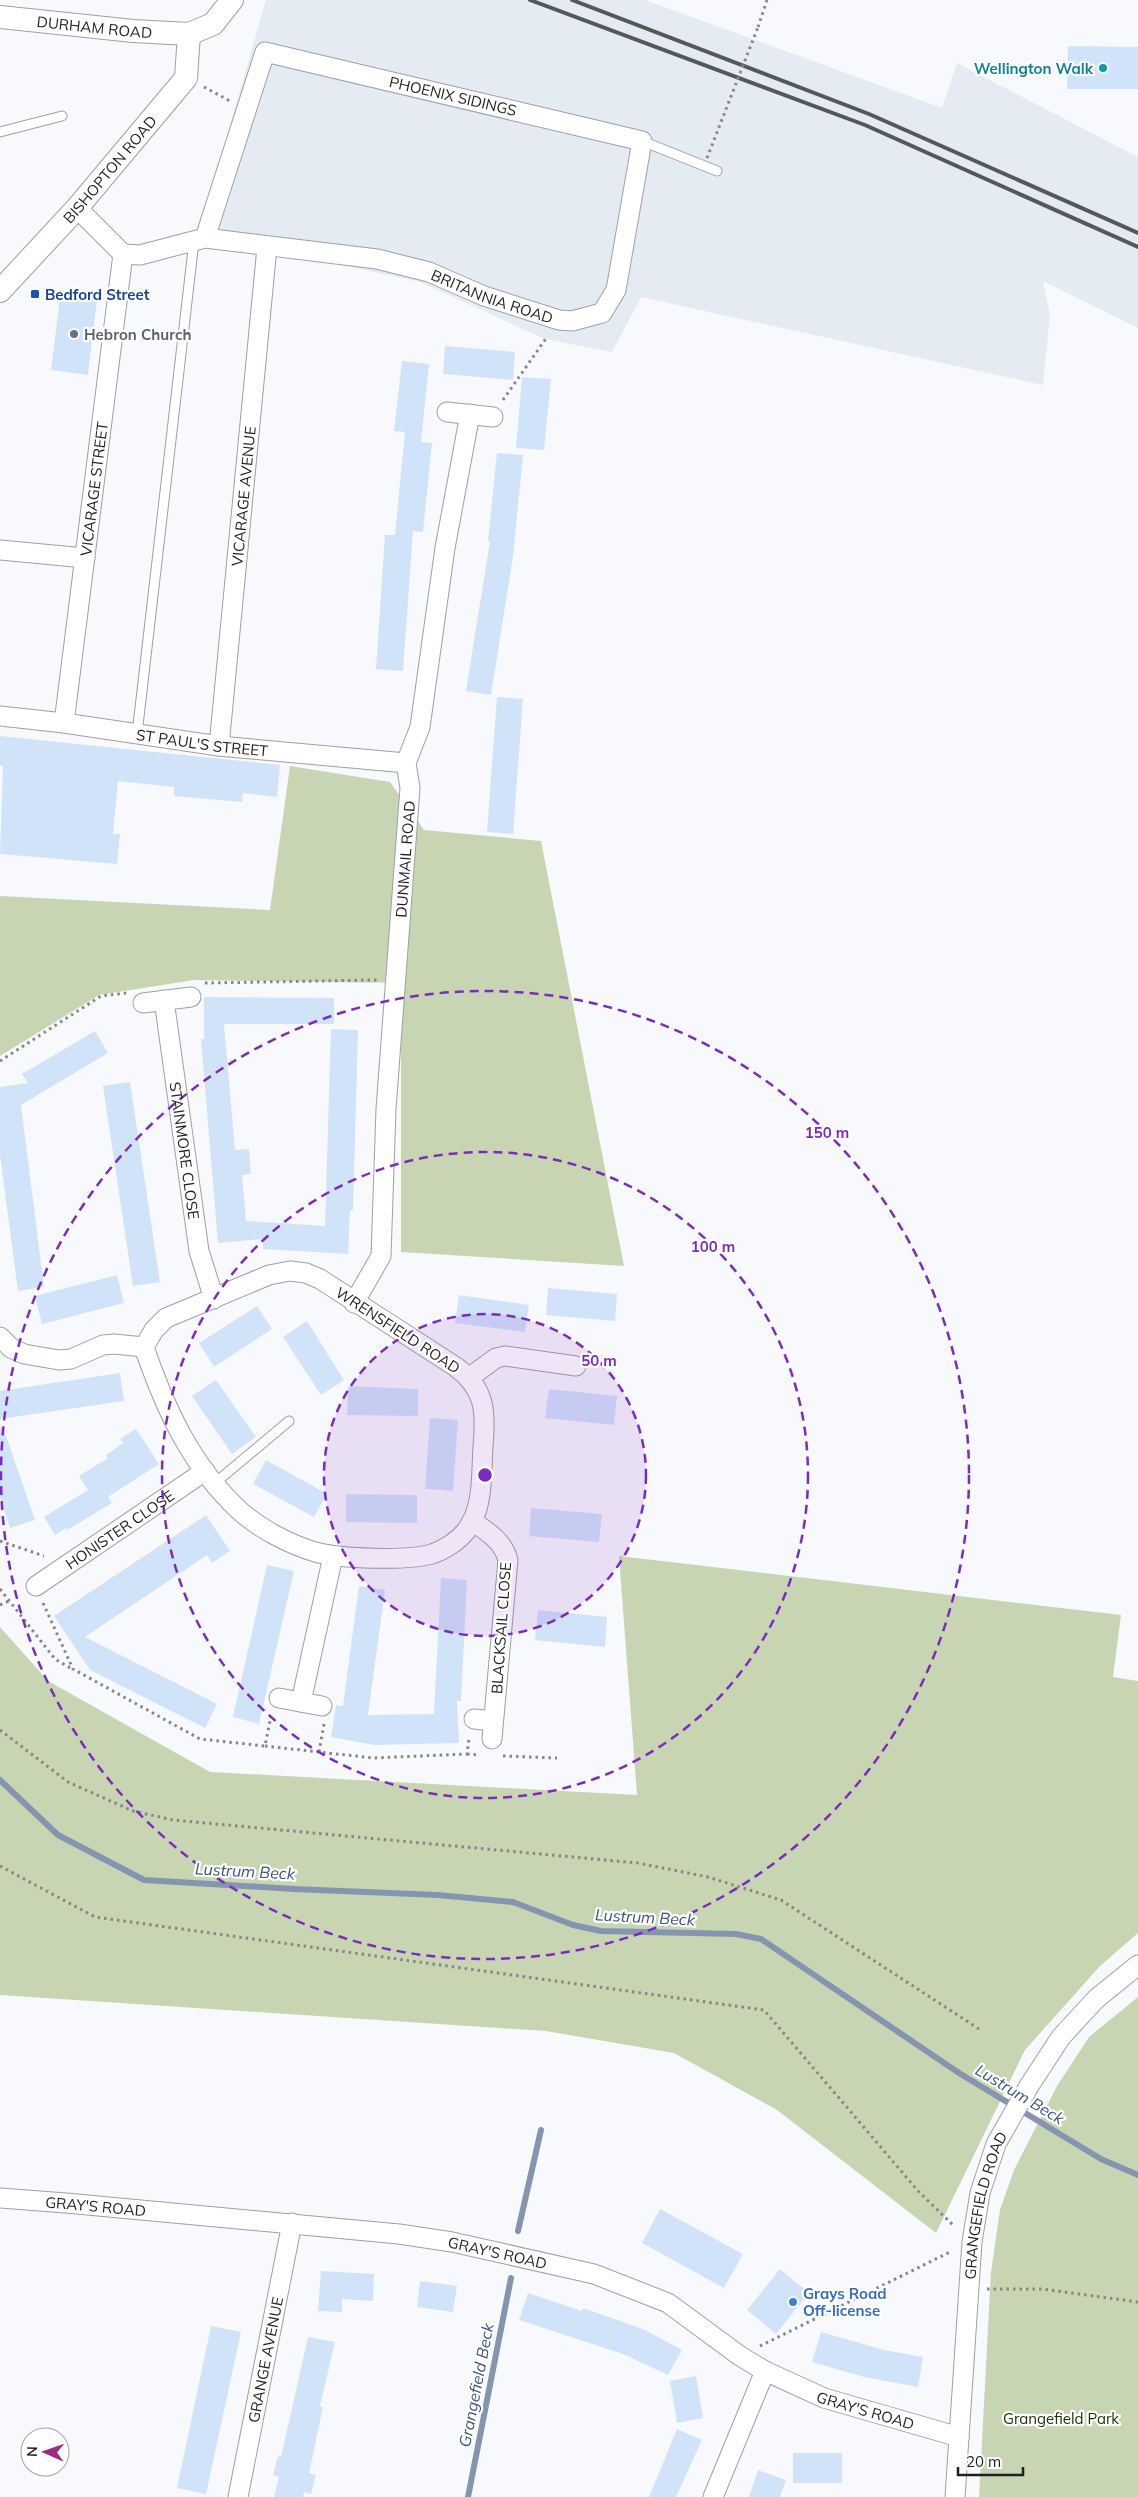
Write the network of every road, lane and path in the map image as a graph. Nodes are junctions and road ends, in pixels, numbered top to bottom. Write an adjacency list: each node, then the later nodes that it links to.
1 (232, 0): 4 (street)
2 (766, 0): 10 (path, bridge)
3 (0, 16): 4 (street, DURHAM ROAD)
4 (189, 34): 12 (street, BISHOPTON ROAD)
5 (205, 88): 6 (path)
6 (231, 101)
7 (62, 116): 8 (lane)
8 (0, 132)
9 (642, 141): 11 (lane); 13 (street, PHOENIX SIDINGS); 17 (street, BRITANNIA ROAD)
10 (706, 158)
11 (717, 171)
12 (77, 208): 15 (street); 16 (street, BISHOPTON ROAD)
13 (200, 239): 14 (street, BRITANNIA ROAD); 15 (street, BRITANNIA ROAD); 25 (lane)
14 (267, 247): 17 (street, BRITANNIA ROAD); 26 (street, VICARAGE AVENUE)
15 (123, 254): 22 (street, VICARAGE STREET)
16 (0, 291)
17 (558, 320): 20 (path)
18 (447, 412): 19 (street)
19 (470, 414): 20 (street); 27 (street)
20 (493, 416)
21 (0, 550): 22 (street)
22 (85, 558): 24 (street, VICARAGE STREET)
23 (0, 716): 24 (street, ST PAUL'S STREET)
24 (64, 723): 25 (street, ST PAUL'S STREET)
25 (137, 734): 26 (street, ST PAUL'S STREET)
26 (219, 746): 27 (street, ST PAUL'S STREET)
27 (406, 763): 32 (street, DUNMAIL ROAD)
28 (191, 997): 29 (street)
29 (164, 1000): 30 (street); 31 (street, STAINMORE CLOSE)
30 (143, 1003)
31 (214, 1299): 32 (street, WRENSFIELD ROAD); 34 (street, WRENSFIELD ROAD)
32 (354, 1302): 36 (street, WRENSFIELD ROAD)
33 (0, 1337): 34 (street)
34 (144, 1346): 38 (street, WRENSFIELD ROAD)
35 (576, 1366): 36 (street)
36 (470, 1377): 39 (street, WRENSFIELD ROAD)
37 (289, 1421): 38 (lane)
38 (210, 1477): 41 (street, WRENSFIELD ROAD); 42 (street, HONISTER CLOSE)
39 (472, 1521): 41 (street, WRENSFIELD ROAD); 53 (street, BLACKSAIL CLOSE)
40 (0, 1541): 42 (path)
41 (333, 1556): 49 (street)
42 (65, 1566): 43 (street, HONISTER CLOSE)
43 (36, 1586): 47 (path)
44 (0, 1589): 45 (path)
45 (9, 1601): 46 (path); 47 (path)
46 (0, 1605)
47 (73, 1669): 54 (path)
48 (279, 1698): 49 (street); 54 (path)
49 (301, 1702): 50 (street)
50 (322, 1706): 55 (path)
51 (474, 1719): 53 (street); 56 (path)
52 (0, 1730): 60 (path)
53 (492, 1743): 56 (path); 57 (path)
54 (265, 1746): 55 (path)
55 (319, 1752): 56 (path)
56 (467, 1754)
57 (557, 1758)
58 (0, 1866): 63 (path)
59 (1138, 1965): 63 (street, GRANGEFIELD ROAD)
60 (979, 2029)
61 (0, 2198): 62 (street, GRAY'S ROAD)
62 (292, 2223): 66 (street, GRAY'S ROAD); 69 (street, GRANGE AVENUE)
63 (972, 2242): 66 (path); 68 (street, GRANGEFIELD ROAD)
64 (987, 2289): 65 (path)
65 (1138, 2302)
66 (740, 2356): 67 (street, GRAY'S ROAD)
67 (765, 2371): 68 (street, GRAY'S ROAD); 70 (street)
68 (959, 2437): 71 (street, GRANGEFIELD ROAD)
69 (238, 2497)
70 (713, 2497)
71 (955, 2497)

